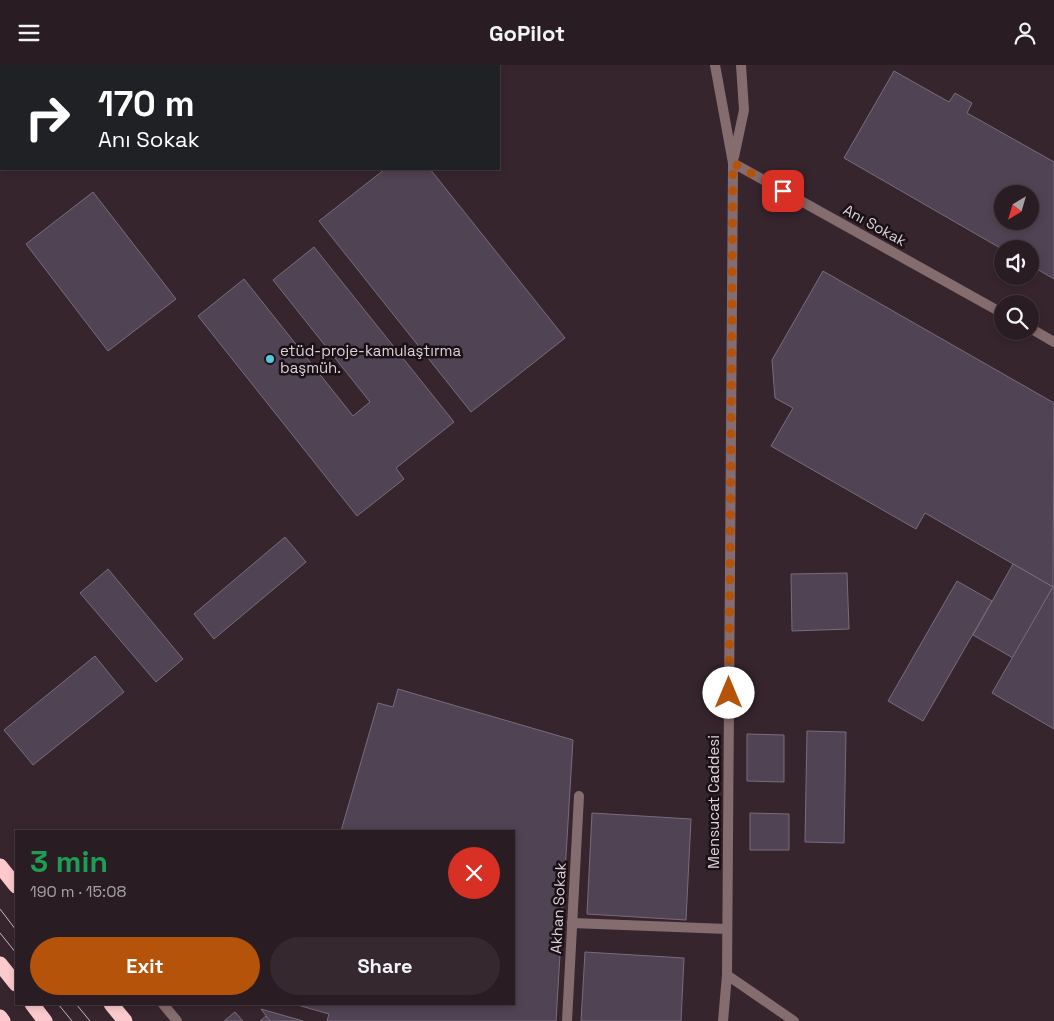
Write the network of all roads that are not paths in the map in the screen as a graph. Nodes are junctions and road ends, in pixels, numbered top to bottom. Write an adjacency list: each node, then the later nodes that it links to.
1 (715, 65): 3 (street, Mensucat Caddesi)
2 (741, 65): 3 (street, Mensucat Caddesi)
3 (733, 163): 4 (street, Anı Sokak); 11 (street, Mensucat Caddesi)
4 (994, 309)
5 (1039, 333): 6 (street)
6 (1054, 342)
7 (579, 796): 10 (street, Akhan Sokak)
8 (0, 866): 9 (highway)
9 (15, 885)
10 (572, 923): 11 (street); 23 (street, Akhan Sokak)
11 (727, 929): 13 (street, Mensucat Caddesi)
12 (0, 964): 14 (highway)
13 (727, 975): 24 (street, Mensucat Caddesi); 25 (street)
14 (15, 983)
15 (33, 1005): 20 (highway)
16 (112, 1005): 21 (highway)
17 (164, 1005): 22 (street)
18 (0, 1017): 19 (highway)
19 (3, 1021)
20 (45, 1021)
21 (125, 1021)
22 (177, 1021)
23 (567, 1021)
24 (723, 1021)
25 (794, 1021)

